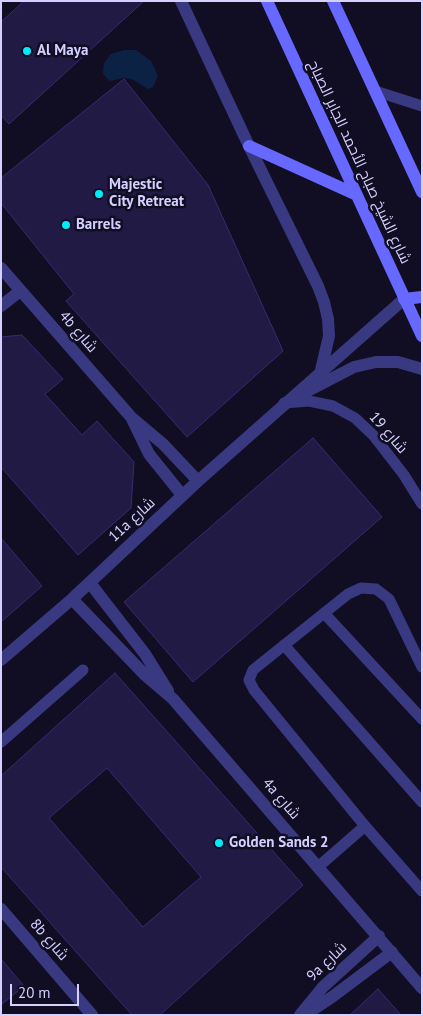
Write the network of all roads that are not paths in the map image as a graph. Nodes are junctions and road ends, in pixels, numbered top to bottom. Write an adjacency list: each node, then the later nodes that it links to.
1 (181, 1): 6 (street)
2 (267, 1): 8 (main road, شارع الشيخ صباح الأحمد الجابر الصباح)
3 (334, 1): 4 (main road)
4 (375, 92): 5 (lane); 7 (main road)
5 (422, 106)
6 (249, 146): 8 (main road); 17 (street)
7 (422, 192)
8 (357, 195): 13 (main road, شارع الشيخ صباح الأحمد الجابر الصباح)
9 (1, 268): 10 (street, 4b شارع)
10 (6, 283): 11 (street, 4b شارع)
11 (20, 291): 14 (street); 19 (street, 4b شارع)
12 (422, 297): 13 (main road)
13 (404, 299): 15 (main road, شارع الشيخ صباح الأحمد الجابر الصباح); 17 (street, 11a شارع)
14 (1, 306)
15 (422, 336)
16 (422, 369): 18 (street, 11a شارع)
17 (321, 370): 18 (street, 11a شارع)
18 (284, 403): 20 (street, 11a شارع); 22 (lane, شارع 19)
19 (131, 417): 20 (street, 4b شارع); 21 (street, 4b شارع)
20 (198, 481): 21 (street, 11a شارع)
21 (182, 495): 23 (street, 11a شارع)
22 (422, 504)
23 (90, 583): 24 (street, 11a شارع); 30 (street, 4a شارع)
24 (72, 599): 27 (street, 11a شارع); 30 (street, 4a شارع)
25 (324, 613): 26 (lane); 28 (lane); 31 (lane)
26 (284, 645): 33 (lane); 34 (lane)
27 (1, 660)
28 (422, 667)
29 (83, 670): 32 (lane)
30 (173, 699): 35 (street, 4a شارع)
31 (422, 719)
32 (1, 742)
33 (422, 802)
34 (365, 826): 35 (lane); 36 (lane)
35 (318, 867): 38 (street, 4a شارع)
36 (422, 891)
37 (1, 909): 41 (street, 8b شارع)
38 (379, 936): 39 (street, 4a شارع); 42 (street, 9a شارع)
39 (392, 952): 40 (street, 4a شارع); 43 (street, 9a شارع)
40 (422, 988)
41 (92, 1015)
42 (300, 1015)
43 (304, 1015)

